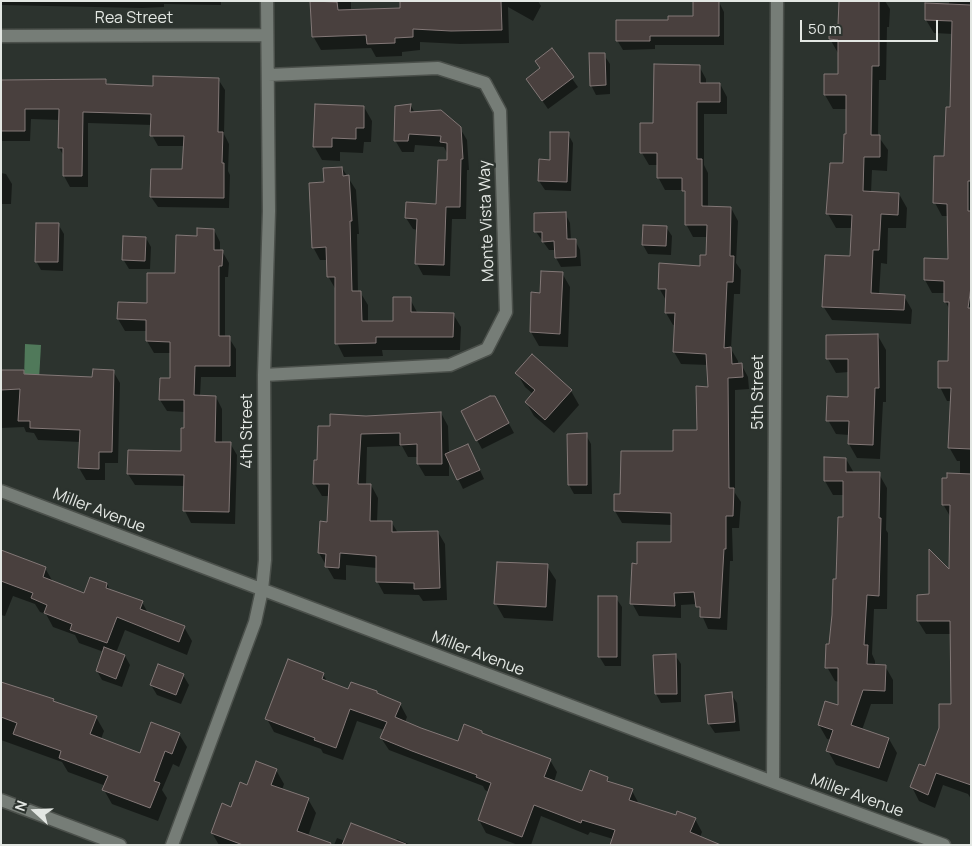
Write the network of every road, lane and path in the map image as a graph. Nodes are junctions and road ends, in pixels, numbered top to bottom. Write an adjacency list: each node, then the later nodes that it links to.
1 (267, 1): 3 (street, 4th Street)
2 (777, 1): 9 (street, 5th Street)
3 (267, 35): 4 (street, Rea Street); 5 (street, 4th Street)
4 (1, 36)
5 (268, 75): 6 (street, 4th Street); 6 (street, Monte Vista Way)
6 (264, 375): 8 (street, 4th Street)
7 (1, 491): 8 (street, Miller Avenue)
8 (262, 590): 9 (street, Miller Avenue); 12 (street, 4th Street)
9 (772, 782): 13 (street, Miller Avenue)
10 (1, 800): 11 (street)
11 (120, 845)
12 (172, 845)
13 (944, 845)

